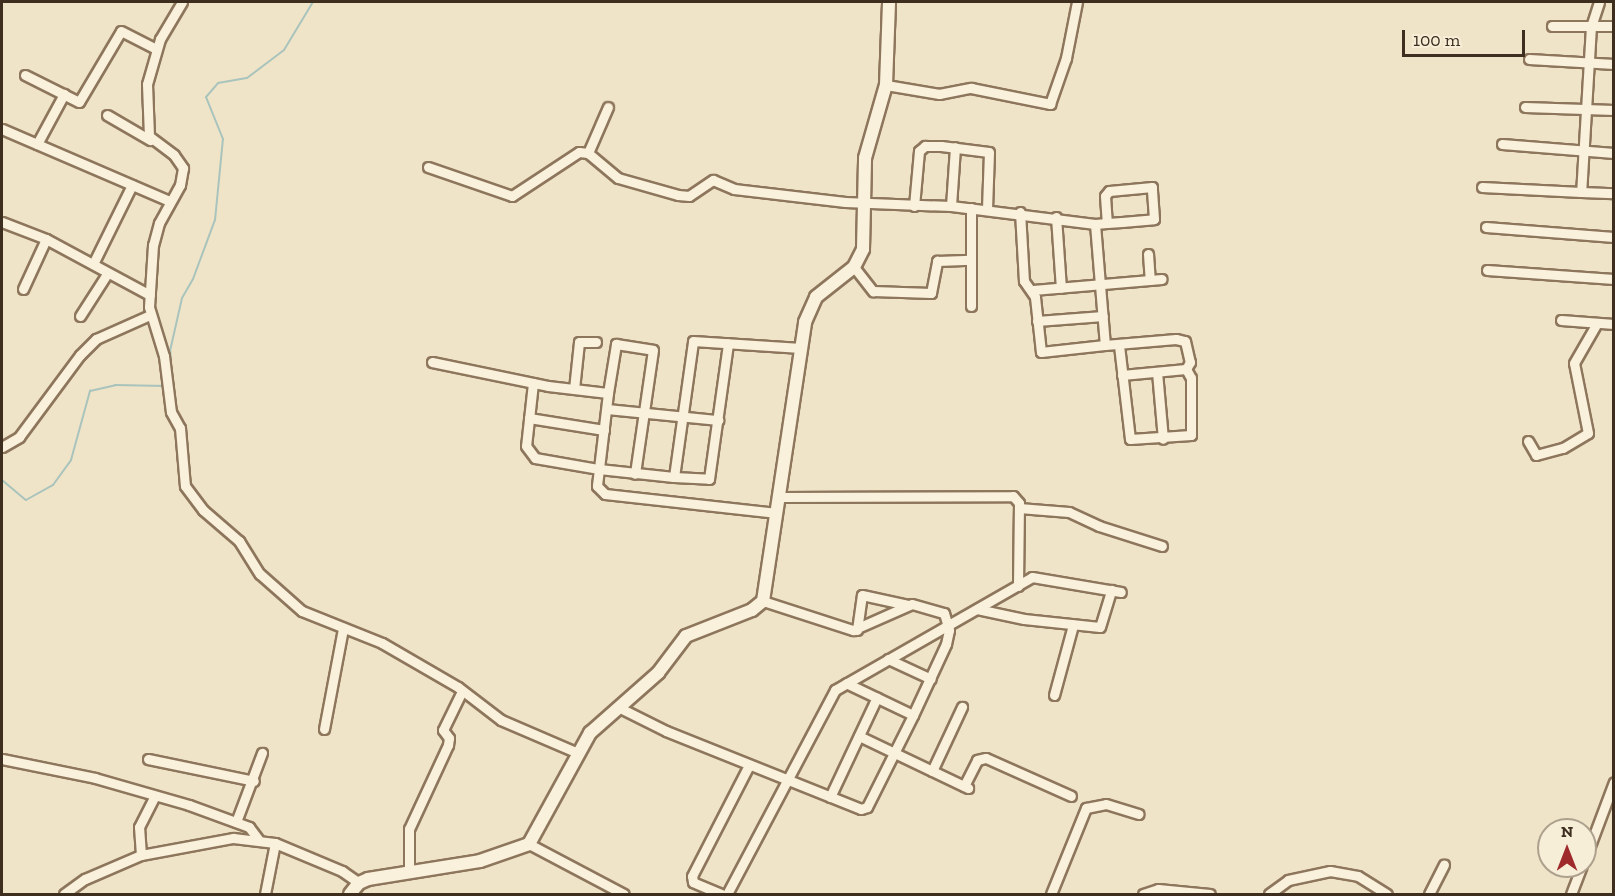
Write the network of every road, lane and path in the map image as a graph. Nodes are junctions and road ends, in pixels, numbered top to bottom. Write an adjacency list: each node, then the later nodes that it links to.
1 (182, 2): 8 (street)
2 (889, 2): 13 (street)
3 (1077, 2): 13 (street)
4 (1599, 2): 6 (street)
5 (1552, 26): 6 (street)
6 (1591, 26): 7 (street); 10 (street)
7 (1614, 26)
8 (156, 50): 14 (street); 21 (street)
9 (1529, 58): 10 (street)
10 (1589, 63): 11 (street); 17 (street)
11 (1614, 64)
12 (25, 75): 14 (street)
13 (886, 85): 34 (street)
14 (64, 94): 22 (street)
15 (608, 107): 26 (street)
16 (1525, 107): 17 (street)
17 (1587, 109): 18 (street); 25 (street)
18 (1614, 110)
19 (107, 115): 21 (street)
20 (2, 129): 22 (street)
21 (150, 140): 33 (street)
22 (37, 144): 29 (street)
23 (1502, 144): 25 (street)
24 (955, 147): 35 (street); 36 (street); 38 (street)
25 (1583, 151): 27 (street); 31 (street)
26 (588, 153): 28 (street); 34 (street)
27 (1614, 153)
28 (428, 167)
29 (132, 184): 33 (street); 49 (street)
30 (1482, 187): 31 (street)
31 (1581, 192): 32 (street)
32 (1614, 193)
33 (169, 201): 60 (street)
34 (863, 203): 35 (street); 50 (street)
35 (914, 206): 36 (street)
36 (951, 206): 37 (street)
37 (971, 208): 38 (street); 48 (street)
38 (987, 209): 39 (street)
39 (1020, 212): 40 (street); 59 (street)
40 (1056, 218): 43 (street); 57 (street)
41 (2, 222): 46 (street)
42 (1107, 223): 42 (street); 43 (street)
43 (1095, 224): 56 (street)
44 (1486, 227): 45 (street)
45 (1614, 237)
46 (46, 239): 49 (street); 58 (street)
47 (1148, 254): 55 (street)
48 (971, 260): 50 (street); 61 (street)
49 (93, 264): 52 (street)
50 (854, 267): 73 (street)
51 (1487, 270): 54 (street)
52 (107, 274): 60 (street); 63 (street)
53 (1162, 279): 55 (street)
54 (1614, 279)
55 (1150, 280): 56 (street)
56 (1100, 284): 57 (street); 64 (street)
57 (1060, 288): 59 (street)
58 (23, 289)
59 (1033, 290): 66 (street)
60 (150, 295): 62 (street)
61 (971, 306)
62 (150, 315): 89 (street); 103 (street)
63 (80, 316)
64 (1103, 316): 66 (street); 71 (street)
65 (1561, 320): 67 (street)
66 (1037, 321): 71 (street)
67 (1597, 323): 68 (street); 88 (street)
68 (1614, 324)
69 (596, 342): 79 (street)
70 (728, 343): 73 (street); 83 (street); 85 (street)
71 (1106, 345): 72 (street)
72 (1119, 345): 75 (street); 77 (street)
73 (801, 348): 93 (street)
74 (432, 362): 78 (street)
75 (1186, 369): 76 (street); 87 (street)
76 (1157, 372): 77 (street); 87 (street)
77 (1122, 375): 87 (street)
78 (533, 383): 79 (street); 84 (street)
79 (574, 389): 80 (street)
80 (608, 393): 81 (street); 82 (street)
81 (607, 409): 82 (street); 86 (street)
82 (646, 414): 83 (street); 91 (street)
83 (682, 416): 85 (street); 92 (street)
84 (529, 418): 86 (street); 90 (street)
85 (718, 420): 92 (street)
86 (604, 429): 90 (street)
87 (1163, 439)
88 (1528, 441)
89 (2, 447)
90 (599, 469): 91 (street); 95 (street)
91 (635, 474): 92 (street)
92 (674, 477)
93 (780, 497): 94 (street); 95 (street)
94 (1019, 508): 96 (street); 97 (street)
95 (777, 513): 98 (street)
96 (1162, 546)
97 (1018, 586): 100 (street); 102 (street)
98 (763, 601): 104 (street); 112 (street)
99 (908, 605): 101 (street); 104 (street); 104 (street)
100 (977, 609): 101 (street); 102 (street)
101 (948, 625): 105 (street); 106 (street)
102 (1073, 625): 109 (street)
103 (343, 628): 108 (street); 114 (street)
104 (857, 630)
105 (888, 659): 106 (street); 107 (street)
106 (931, 678): 113 (street)
107 (846, 683): 110 (street); 123 (street)
108 (462, 691): 118 (street); 137 (street)
109 (1054, 695)
110 (877, 698): 113 (street); 115 (street)
111 (962, 707): 122 (street)
112 (620, 708): 118 (street); 121 (street)
113 (913, 715): 116 (street)
114 (324, 729)
115 (859, 736): 116 (street); 128 (street)
116 (895, 752): 122 (street); 128 (street)
117 (262, 753): 124 (street)
118 (578, 753): 134 (street)
119 (2, 759): 126 (street)
120 (148, 759): 124 (street)
121 (749, 765): 123 (street); 144 (street)
122 (932, 771): 127 (street)
123 (785, 779): 128 (street); 145 (street)
124 (254, 781): 130 (street)
125 (1614, 782): 131 (street)
126 (155, 796): 130 (street); 135 (street)
127 (1071, 796)
128 (830, 797)
129 (1138, 814): 146 (street)
130 (236, 822): 132 (street)
131 (1597, 827)
132 (258, 839): 133 (street); 135 (street)
133 (275, 843): 139 (street); 141 (street)
134 (529, 844): 137 (street); 143 (street)
135 (141, 855): 140 (street)
136 (1444, 866): 151 (street)
137 (409, 873): 139 (street)
138 (1577, 878): 152 (street)
139 (358, 883): 142 (street)
140 (64, 894)
141 (265, 894)
142 (350, 894)
143 (624, 894)
144 (721, 894)
145 (727, 894)
146 (1051, 894)
147 (1143, 894): 148 (street)
148 (1209, 894)
149 (1269, 894): 150 (street)
150 (1386, 894)
151 (1429, 894)
152 (1571, 894)

